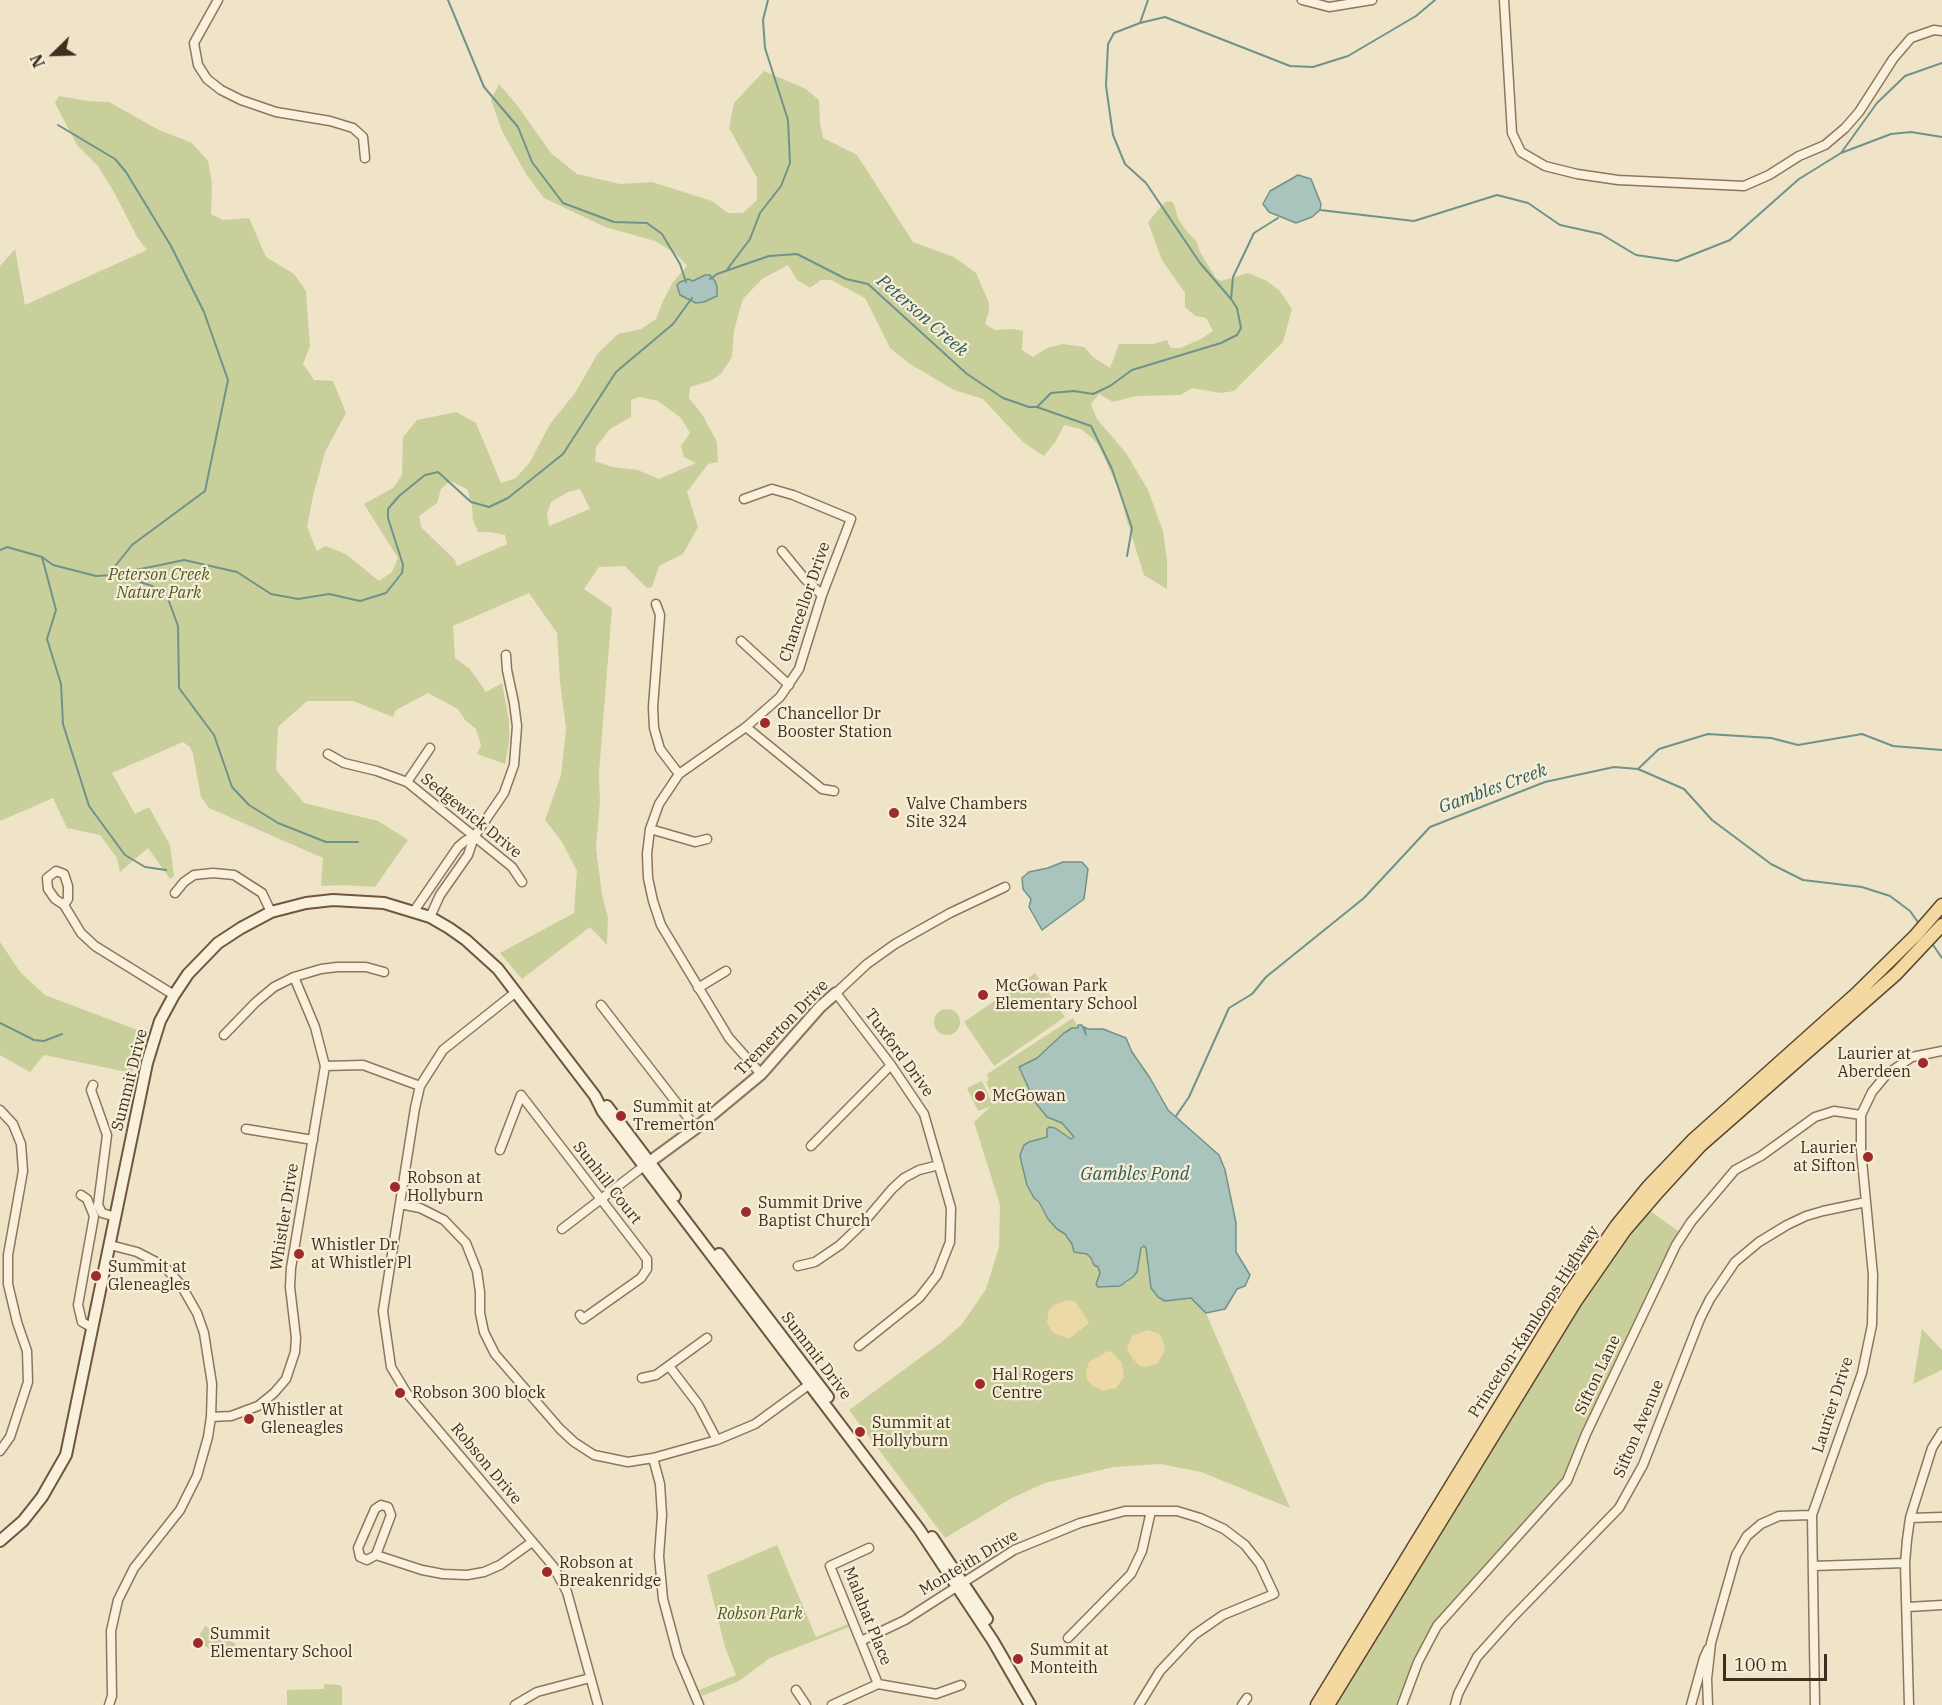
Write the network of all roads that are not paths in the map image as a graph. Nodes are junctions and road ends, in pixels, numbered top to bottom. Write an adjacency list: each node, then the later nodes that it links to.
1 (218, 0): 6 (street)
2 (1302, 0): 3 (street)
3 (1372, 0)
4 (1504, 0): 5 (street)
5 (1942, 31)
6 (365, 158)
7 (744, 499): 9 (street, Chancellor Drive)
8 (782, 551): 9 (street)
9 (822, 595): 13 (street, Chancellor Drive)
10 (656, 604): 17 (street)
11 (741, 640): 13 (street)
12 (506, 655): 21 (street)
13 (789, 685): 14 (street, Chancellor Drive)
14 (746, 727): 17 (street, Chancellor Drive); 19 (street)
15 (430, 748): 18 (street)
16 (328, 754): 18 (street, Sedgewick Drive)
17 (679, 774): 20 (street, Chancellor Drive)
18 (407, 782): 21 (street, Sedgewick Drive)
19 (834, 791)
20 (650, 829): 22 (street); 37 (street, Chancellor Drive)
21 (474, 837): 23 (street, Sedgewick Drive); 28 (street); 30 (street)
22 (707, 839)
23 (522, 882)
24 (1005, 887): 39 (street, Tremerton Drive)
25 (176, 893): 29 (street)
26 (64, 905): 40 (street)
27 (1942, 905): 107 (main road, Princeton-Kamloops Highway)
28 (414, 911): 29 (main road, Summit Drive); 30 (main road, Summit Drive)
29 (271, 912): 40 (main road, Summit Drive)
30 (430, 916): 38 (main road, Summit Drive)
31 (1942, 925): 33 (main road, Princeton-Kamloops Highway)
32 (1942, 934): 33 (main road)
33 (1923, 947): 108 (main road, Princeton-Kamloops Highway)
34 (726, 971): 37 (street)
35 (384, 972): 36 (street)
36 (294, 977): 42 (street); 45 (street, Whistler Drive)
37 (698, 988): 46 (street, Chancellor Drive)
38 (516, 992): 48 (street, Robson Drive); 56 (main road, Summit Drive)
39 (836, 993): 44 (street, Tuxford Drive); 46 (main road, Tremerton Drive)
40 (174, 995): 62 (main road, Summit Drive)
41 (601, 1005): 52 (street)
42 (224, 1035)
43 (1942, 1051): 50 (street, Laurier Drive)
44 (891, 1065): 54 (street); 57 (street, Tuxford Drive)
45 (325, 1066): 48 (street); 53 (street, Whistler Drive)
46 (761, 1074): 52 (main road, Tremerton Drive)
47 (93, 1085): 62 (street)
48 (420, 1086): 61 (street, Robson Drive)
49 (0, 1110): 76 (street)
50 (1861, 1115): 60 (street, Laurier Drive); 109 (street, Sifton Lane)
51 (246, 1128): 53 (street)
52 (696, 1128): 56 (main road, Tremerton Drive)
53 (313, 1140): 73 (street, Whistler Drive)
54 (811, 1146)
55 (500, 1150): 59 (street, Sunhill Court)
56 (647, 1164): 59 (street, Tremerton Drive); 72 (main road, Summit Drive)
57 (939, 1165): 65 (street); 69 (street, Tuxford Drive)
58 (81, 1195): 67 (street)
59 (601, 1199): 63 (street, Tremerton Drive); 66 (street, Sunhill Court)
60 (1866, 1202): 79 (street, Laurier Drive); 110 (street, Sifton Avenue)
61 (400, 1204): 77 (street); 83 (street, Robson Drive)
62 (116, 1217): 64 (main road, Summit Drive)
63 (562, 1228)
64 (110, 1245): 67 (main road, Summit Drive); 73 (street)
65 (798, 1266)
66 (580, 1315)
67 (93, 1328): 82 (main road, Summit Drive)
68 (707, 1338): 70 (street)
69 (859, 1346)
70 (669, 1366): 71 (street); 75 (street)
71 (642, 1378)
72 (812, 1383): 75 (street); 88 (main road, Summit Drive)
73 (211, 1417): 99 (street)
74 (1942, 1432): 81 (street)
75 (717, 1440): 77 (street)
76 (0, 1451)
77 (653, 1458): 102 (street)
78 (1150, 1511): 88 (street, Monteith Drive); 91 (street); 98 (street, Monteith Drive)
79 (1812, 1515): 87 (street, Laurier Drive); 93 (street)
80 (1942, 1517): 81 (street)
81 (1910, 1518): 86 (street)
82 (0, 1541)
83 (532, 1542): 85 (street); 94 (street, Robson Drive)
84 (869, 1548): 92 (street, Malahat Place)
85 (376, 1555): 85 (street)
86 (1905, 1563): 87 (street); 90 (street)
87 (1813, 1566): 113 (street, Laurier Drive)
88 (960, 1584): 92 (street, Monteith Drive); 105 (main road, Summit Drive); 106 (main road, Summit Drive)
89 (1942, 1605): 90 (street)
90 (1908, 1607): 114 (street)
91 (1068, 1638)
92 (861, 1641): 95 (street, Malahat Place)
93 (1711, 1643): 111 (street); 112 (street)
94 (590, 1678): 100 (street); 101 (street, Robson Drive)
95 (878, 1684): 96 (street); 104 (street)
96 (961, 1685)
97 (795, 1690): 103 (street)
98 (1143, 1704)
99 (110, 1705)
100 (515, 1705)
101 (598, 1705)
102 (699, 1705)
103 (806, 1705)
104 (832, 1705)
105 (1030, 1705)
106 (1038, 1705)
107 (1317, 1705)
108 (1328, 1705)
109 (1402, 1705)
110 (1455, 1705)
111 (1691, 1705)
112 (1708, 1705)
113 (1815, 1705)
114 (1909, 1705)

